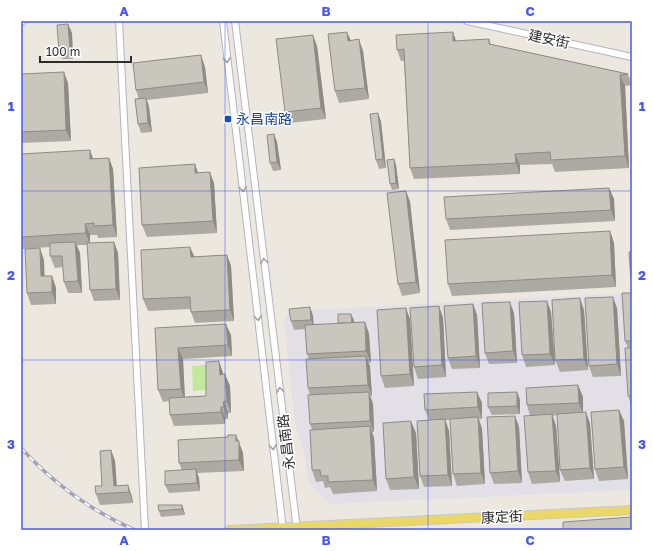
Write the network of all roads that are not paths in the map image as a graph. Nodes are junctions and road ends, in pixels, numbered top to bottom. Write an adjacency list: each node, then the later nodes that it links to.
1 (119, 21): 9 (street)
2 (223, 21): 8 (street, 永昌南路, one-way to 8)
3 (235, 21): 7 (street, 永昌南路, one-way to 3)
4 (467, 21): 5 (street, 建安街)
5 (632, 57)
6 (632, 510): 7 (main road, 康定街)
7 (297, 528): 8 (main road, 康定街)
8 (283, 529): 10 (main road, 康定街)
9 (145, 530)
10 (228, 530)

